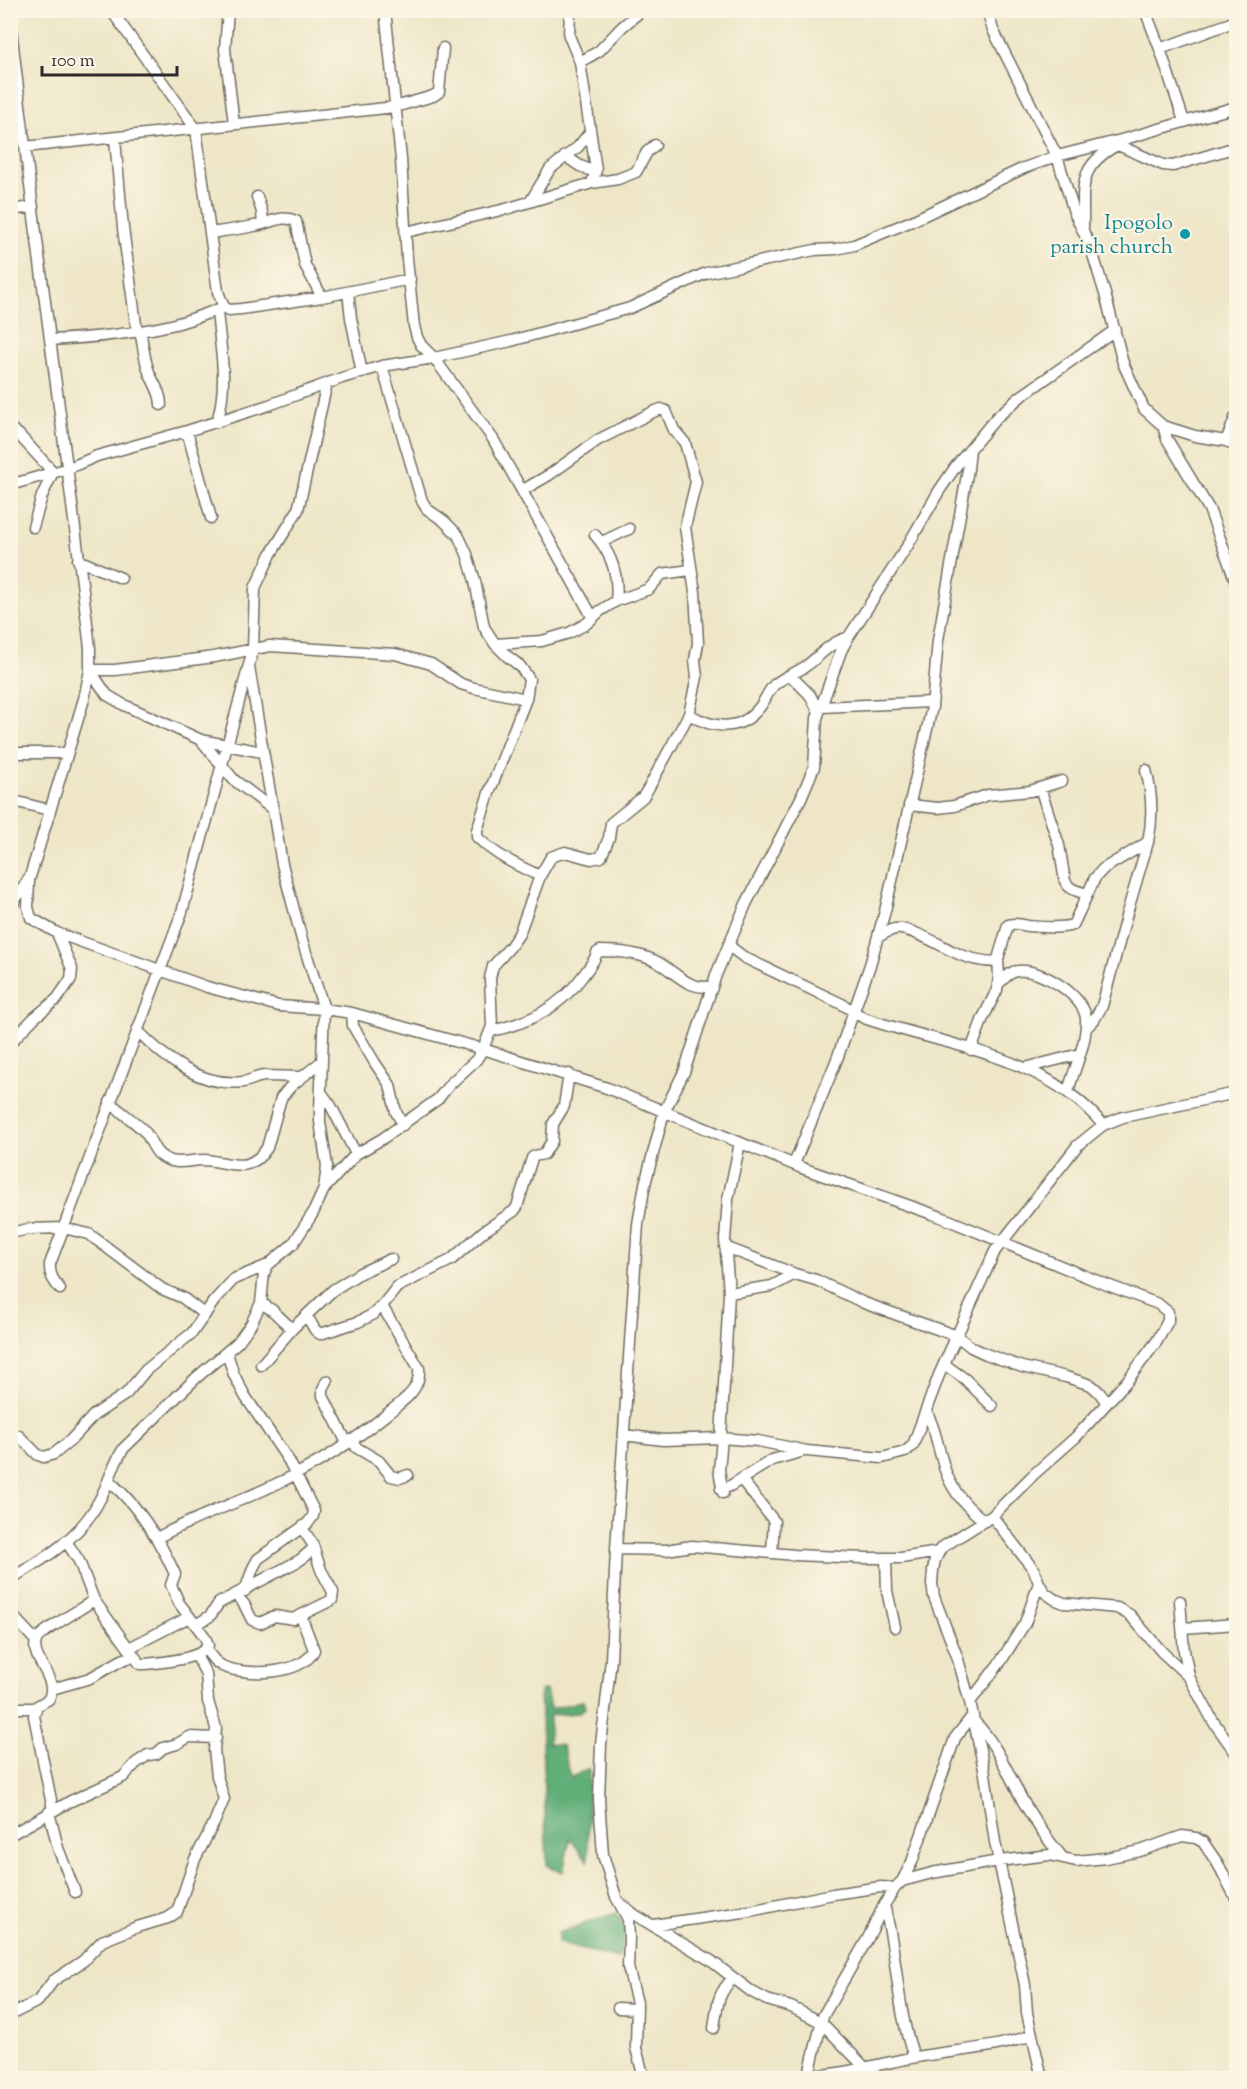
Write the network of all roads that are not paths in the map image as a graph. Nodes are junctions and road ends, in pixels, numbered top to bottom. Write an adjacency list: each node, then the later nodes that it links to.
1 (111, 10): 19 (street)
2 (228, 10): 18 (street)
3 (385, 10): 15 (street)
4 (570, 10): 13 (street)
5 (642, 10): 13 (street)
6 (987, 10): 27 (street)
7 (1145, 10): 12 (street)
8 (1234, 10): 10 (street)
9 (10, 19): 14 (street)
10 (1236, 19): 12 (street)
11 (443, 48): 15 (street)
12 (1160, 48): 17 (street)
13 (580, 62): 20 (street)
14 (13, 63): 24 (street)
15 (395, 107): 18 (street); 35 (street)
16 (1236, 107): 17 (street)
17 (1184, 121): 22 (street)
18 (234, 124): 19 (street)
19 (196, 129): 21 (street); 36 (street)
20 (590, 132): 26 (street); 28 (street)
21 (115, 139): 24 (street); 42 (street)
22 (1119, 142): 25 (street); 27 (street); 34 (street)
23 (655, 145): 28 (street)
24 (25, 147): 31 (street)
25 (1236, 147)
26 (565, 156): 28 (street); 30 (street)
27 (1057, 156): 34 (street); 44 (street)
28 (594, 178): 30 (street)
29 (257, 196): 33 (street)
30 (530, 202): 35 (street)
31 (33, 207): 32 (street); 43 (street)
32 (10, 210)
33 (263, 224): 36 (street); 39 (street)
34 (1083, 231): 41 (street)
35 (406, 232): 37 (street)
36 (210, 233): 40 (street)
37 (410, 279): 38 (street); 44 (street)
38 (348, 292): 39 (street); 46 (street)
39 (322, 297): 40 (street)
40 (220, 309): 42 (street); 50 (street)
41 (1115, 330): 51 (street); 55 (street)
42 (139, 332): 43 (street); 48 (street)
43 (51, 339): 56 (street)
44 (434, 358): 45 (street); 59 (street)
45 (382, 366): 46 (street); 70 (street)
46 (363, 373): 47 (street)
47 (327, 384): 50 (street); 71 (street)
48 (160, 405)
49 (1236, 416): 54 (street)
50 (217, 422): 53 (street)
51 (1163, 426): 54 (street); 66 (street)
52 (10, 428): 57 (street)
53 (188, 431): 56 (street); 60 (street)
54 (1231, 443)
55 (970, 450): 69 (street); 76 (street)
56 (69, 468): 57 (street); 63 (street)
57 (53, 472): 58 (street); 61 (street)
58 (10, 485)
59 (523, 490): 64 (street); 68 (street)
60 (211, 518)
61 (33, 528)
62 (629, 529): 67 (street)
63 (78, 560): 65 (street); 73 (street)
64 (690, 570): 67 (street); 78 (street)
65 (121, 578)
66 (1236, 582)
67 (616, 601): 68 (street)
68 (593, 618): 70 (street)
69 (848, 638): 74 (street); 77 (street)
70 (495, 644): 75 (street)
71 (253, 650): 72 (street); 73 (street); 75 (street)
72 (249, 667): 80 (street); 81 (street)
73 (90, 670): 79 (street); 83 (street)
74 (790, 675): 77 (street); 78 (street)
75 (526, 699): 93 (street)
76 (932, 702): 77 (street); 89 (street)
77 (820, 709): 99 (street)
78 (689, 714): 93 (street)
79 (201, 740): 80 (street); 84 (street)
80 (227, 746): 81 (street); 84 (street)
81 (262, 752): 90 (street)
82 (10, 753): 83 (street)
83 (68, 753): 91 (street)
84 (222, 766): 90 (street); 101 (street)
85 (1146, 770): 92 (street)
86 (1062, 781): 87 (street)
87 (1040, 788): 89 (street); 95 (street)
88 (10, 800): 91 (street)
89 (909, 805): 98 (street)
90 (271, 808): 104 (street)
91 (49, 810): 94 (street)
92 (1148, 842): 95 (street); 107 (street)
93 (540, 876): 109 (street)
94 (28, 880): 96 (street); 97 (street)
95 (1087, 894): 100 (street)
96 (10, 908)
97 (57, 933): 101 (street); 110 (street)
98 (878, 937): 100 (street); 105 (street)
99 (729, 946): 103 (street); 105 (street)
100 (998, 963): 102 (street)
101 (159, 970): 104 (street); 108 (street)
102 (999, 983): 107 (street); 112 (street)
103 (712, 986): 109 (street); 122 (street)
104 (324, 1009): 106 (street); 114 (street)
105 (853, 1010): 112 (street); 127 (street)
106 (352, 1013): 111 (street); 123 (street)
107 (1086, 1028): 113 (street)
108 (138, 1030): 117 (street); 121 (street)
109 (491, 1030): 111 (street)
110 (10, 1043)
111 (483, 1049): 116 (street); 123 (street)
112 (971, 1050): 115 (street)
113 (1080, 1054): 115 (street); 119 (street)
114 (321, 1062): 117 (street); 118 (street)
115 (1025, 1068): 119 (street)
116 (568, 1074): 122 (street); 139 (street)
117 (303, 1077): 121 (street)
118 (321, 1092): 126 (street); 128 (street)
119 (1068, 1092): 124 (street)
120 (1236, 1093): 124 (street)
121 (110, 1102): 129 (street)
122 (664, 1112): 125 (street); 152 (street)
123 (403, 1125): 126 (street)
124 (1103, 1125): 131 (street)
125 (740, 1143): 127 (street); 132 (street)
126 (356, 1154): 128 (street)
127 (794, 1164): 131 (street)
128 (324, 1189): 134 (street)
129 (63, 1228): 130 (street); 136 (street); 140 (street)
130 (10, 1233)
131 (1002, 1241): 143 (street); 148 (street)
132 (725, 1247): 135 (street); 137 (street)
133 (391, 1259): 141 (street)
134 (268, 1265): 138 (street); 140 (street)
135 (795, 1274): 137 (street); 143 (street)
136 (60, 1289)
137 (729, 1293): 153 (street)
138 (261, 1304): 142 (street); 144 (street)
139 (382, 1306): 141 (street); 154 (street)
140 (205, 1315): 151 (street)
141 (307, 1316): 142 (street)
142 (292, 1329): 146 (street)
143 (957, 1336): 145 (street); 148 (street)
144 (227, 1353): 156 (street); 159 (street)
145 (944, 1364): 149 (street); 150 (street)
146 (261, 1365)
147 (327, 1382): 154 (street)
148 (1107, 1403): 160 (street)
149 (992, 1406)
150 (926, 1411): 155 (street); 160 (street)
151 (10, 1433)
152 (624, 1435): 153 (street); 165 (street)
153 (721, 1438): 155 (street); 158 (street)
154 (349, 1442): 156 (street); 157 (street)
155 (807, 1451): 158 (street)
156 (295, 1473): 161 (street); 162 (street)
157 (408, 1475)
158 (741, 1479): 166 (street)
159 (109, 1481): 162 (street); 163 (street)
160 (989, 1518): 167 (street); 170 (street)
161 (302, 1528): 164 (street); 171 (street)
162 (157, 1538): 176 (street)
163 (66, 1541): 169 (street); 172 (street)
164 (314, 1548): 171 (street); 175 (street)
165 (616, 1549): 166 (street); 198 (street)
166 (772, 1552): 168 (street)
167 (939, 1552): 168 (street); 185 (street)
168 (886, 1558): 178 (street)
169 (10, 1579)
170 (1039, 1583): 183 (street); 185 (street)
171 (240, 1593): 175 (street); 176 (street)
172 (94, 1600): 180 (street); 181 (street)
173 (1180, 1601): 179 (street)
174 (10, 1612): 180 (street)
175 (302, 1616): 182 (street)
176 (192, 1621): 181 (street); 182 (street)
177 (1236, 1624): 179 (street)
178 (895, 1627)
179 (1183, 1628): 183 (street)
180 (36, 1641): 184 (street)
181 (132, 1652): 182 (street); 184 (street)
182 (201, 1652): 189 (street)
183 (1189, 1677): 190 (street)
184 (52, 1689): 187 (street)
185 (970, 1702): 188 (street)
186 (10, 1708): 187 (street)
187 (35, 1708): 191 (street)
188 (974, 1718): 193 (street); 194 (street); 195 (street)
189 (216, 1738): 191 (street); 204 (street)
190 (1236, 1753)
191 (51, 1811): 192 (street); 196 (street)
192 (10, 1834)
193 (1062, 1857): 194 (street); 197 (street)
194 (999, 1861): 195 (street); 207 (street)
195 (899, 1884): 199 (street); 200 (street)
196 (75, 1892)
197 (1236, 1898)
198 (620, 1903): 200 (street); 203 (street)
199 (884, 1905): 205 (street); 208 (street)
200 (653, 1925): 201 (street)
201 (733, 1979): 205 (street); 206 (street)
202 (618, 2008): 203 (street)
203 (637, 2009): 211 (street)
204 (10, 2015)
205 (821, 2022): 209 (street); 210 (street)
206 (714, 2028)
207 (1032, 2035): 208 (street); 213 (street)
208 (914, 2057): 209 (street)
209 (865, 2067): 210 (street); 212 (street)
210 (805, 2078)
211 (644, 2079)
212 (875, 2079)
213 (1042, 2079)

